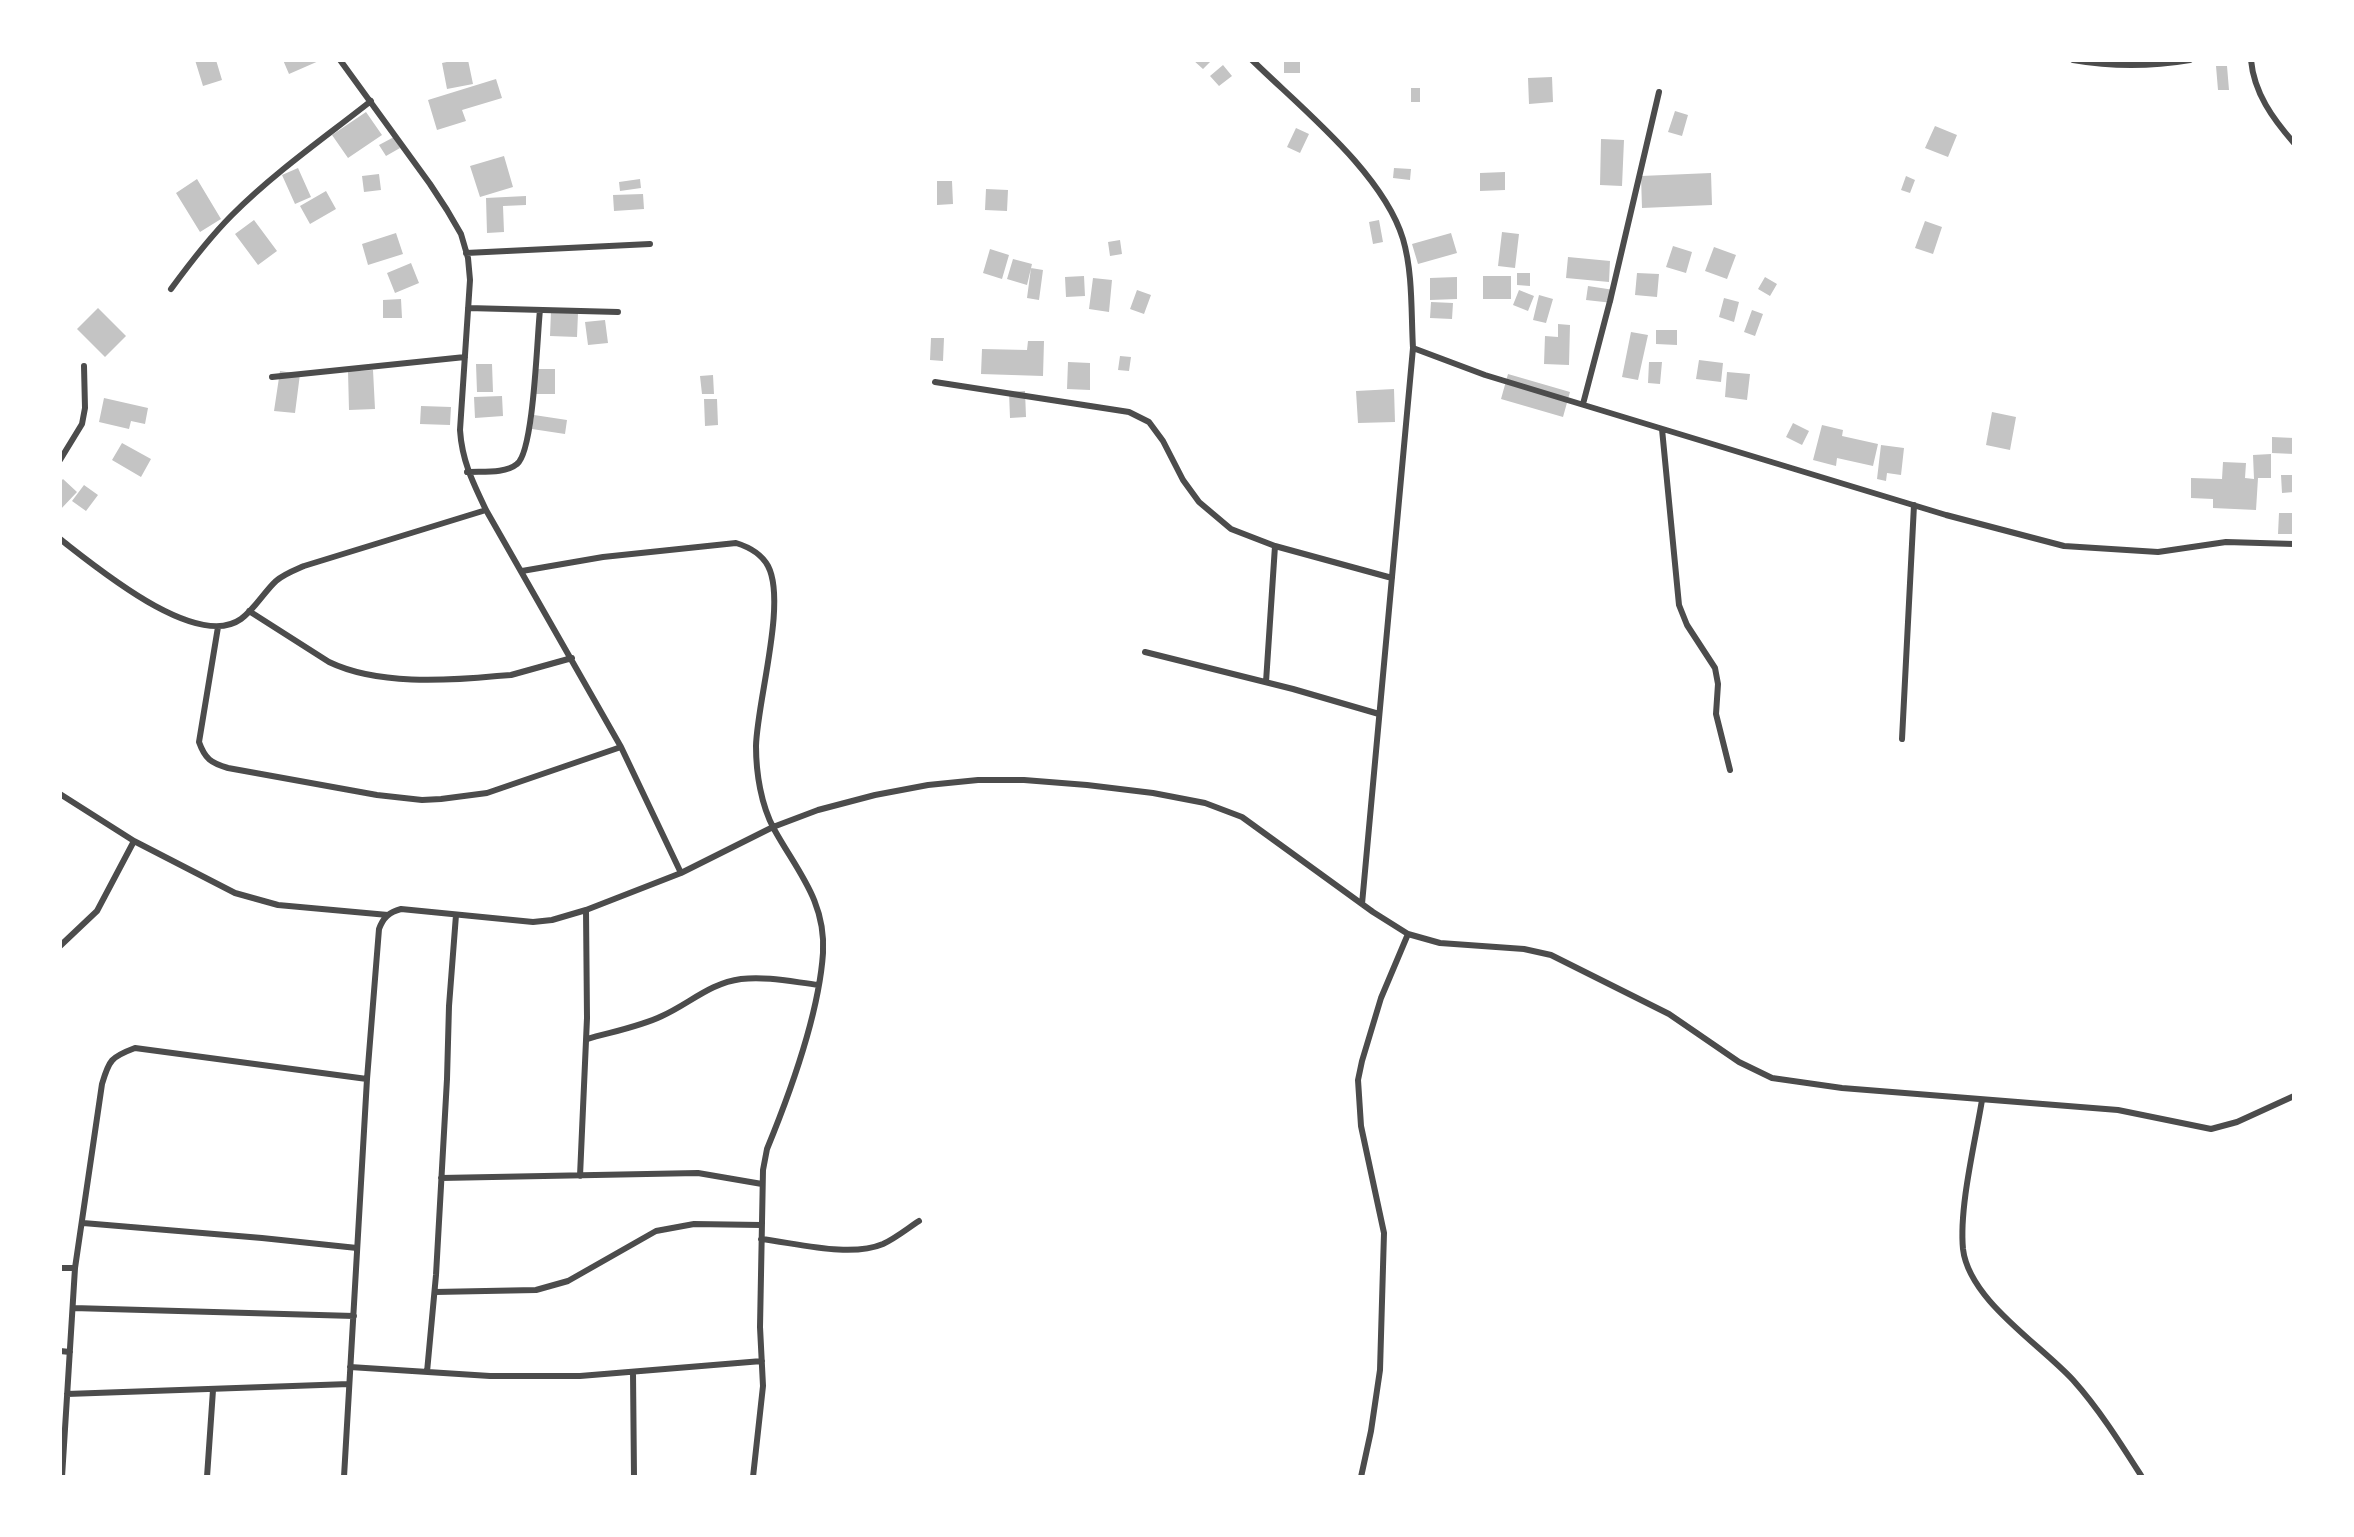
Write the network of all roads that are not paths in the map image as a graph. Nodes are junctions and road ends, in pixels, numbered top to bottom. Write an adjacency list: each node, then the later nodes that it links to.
1 (340, 60): 7 (street)
2 (1252, 60): 15 (street)
3 (2073, 60): 4 (street)
4 (2190, 60)
5 (2251, 60): 8 (street)
6 (1659, 92): 20 (street)
7 (370, 101): 10 (street); 11 (street)
8 (2294, 143)
9 (650, 244): 10 (street)
10 (466, 253): 12 (street)
11 (171, 289)
12 (468, 308): 13 (street); 16 (street)
13 (540, 310): 14 (street); 23 (street)
14 (618, 312)
15 (1413, 348): 20 (street); 30 (street)
16 (465, 357): 18 (street); 23 (street)
17 (84, 366): 22 (street)
18 (272, 377)
19 (935, 382): 28 (street)
20 (1583, 404): 21 (street)
21 (1662, 429): 24 (street); 39 (street)
22 (60, 460)
23 (467, 472): 25 (street)
24 (1914, 505): 27 (street); 37 (street)
25 (486, 510): 29 (street); 31 (street)
26 (60, 538): 32 (street)
27 (2294, 544)
28 (1275, 546): 30 (street); 35 (street)
29 (522, 571): 34 (street); 41 (street)
30 (1392, 578): 36 (street)
31 (249, 611): 32 (street); 34 (street)
32 (218, 627): 38 (street)
33 (1145, 652): 35 (street)
34 (572, 658): 38 (street)
35 (1266, 682): 36 (street)
36 (1379, 714): 44 (street)
37 (1902, 739)
38 (621, 747): 43 (street)
39 (1730, 770)
40 (60, 794): 42 (street)
41 (773, 827): 43 (street); 44 (street); 50 (street)
42 (134, 840): 46 (street); 49 (street)
43 (681, 873): 45 (street)
44 (1362, 904): 48 (street)
45 (586, 910): 47 (street); 51 (street)
46 (388, 915): 47 (street); 52 (street)
47 (456, 915): 56 (street)
48 (1408, 934): 54 (street); 82 (street)
49 (60, 946)
50 (819, 985): 51 (street); 57 (street)
51 (587, 1039): 55 (street)
52 (367, 1079): 59 (street); 62 (street)
53 (2294, 1096): 54 (street)
54 (1982, 1100): 83 (street)
55 (580, 1176): 56 (street); 57 (street)
56 (441, 1178): 65 (street)
57 (762, 1184): 60 (street)
58 (919, 1221): 61 (street)
59 (83, 1223): 62 (street); 64 (street)
60 (761, 1225): 61 (street); 65 (street)
61 (761, 1239): 70 (street)
62 (357, 1248): 67 (street)
63 (60, 1268): 64 (street)
64 (75, 1268): 66 (street)
65 (435, 1292): 72 (street)
66 (73, 1308): 67 (street); 69 (street)
67 (354, 1316): 71 (street)
68 (60, 1351): 69 (street)
69 (70, 1352): 76 (street)
70 (762, 1361): 73 (street); 81 (street)
71 (350, 1367): 72 (street); 74 (street)
72 (428, 1372): 73 (street)
73 (633, 1372): 80 (street)
74 (349, 1384): 75 (street); 79 (street)
75 (213, 1390): 76 (street); 78 (street)
76 (68, 1394): 77 (street)
77 (62, 1477)
78 (207, 1477)
79 (344, 1477)
80 (634, 1477)
81 (753, 1477)
82 (1361, 1477)
83 (2142, 1477)

